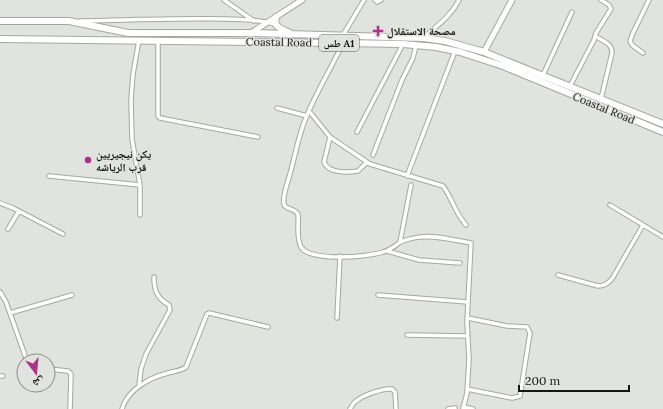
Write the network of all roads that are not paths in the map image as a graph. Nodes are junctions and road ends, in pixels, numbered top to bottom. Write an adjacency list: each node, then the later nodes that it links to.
1 (224, 0): 14 (street)
2 (302, 0): 11 (street)
3 (364, 0): 22 (street)
4 (374, 0): 5 (street)
5 (381, 0)
6 (459, 0): 20 (street)
7 (512, 0): 28 (street)
8 (601, 0): 19 (street)
9 (649, 0): 29 (street)
10 (572, 12): 30 (street)
11 (276, 17): 15 (street); 16 (highway)
12 (0, 21): 13 (highway, Coastal Road)
13 (69, 21): 14 (street); 17 (highway, Coastal Road / طس A1)
14 (254, 21): 15 (street)
15 (268, 22): 16 (street); 17 (street)
16 (276, 26): 18 (highway)
17 (251, 33): 18 (highway, Coastal Road / طس A1)
18 (293, 34): 22 (highway, Coastal Road / طس A1)
19 (595, 36): 31 (street); 32 (street)
20 (423, 38): 22 (highway, Coastal Road / طس A1); 28 (highway, Coastal Road / طس A1)
21 (0, 39): 23 (highway, Coastal Road / طس A1)
22 (343, 39): 24 (highway, Coastal Road / طس A1); 25 (highway, Coastal Road / طس A1); 34 (street)
23 (139, 40): 24 (highway, Coastal Road / طس A1); 45 (street)
24 (158, 40): 39 (street)
25 (403, 44): 26 (highway, Coastal Road / طس A1); 37 (street)
26 (416, 45): 27 (highway, Coastal Road / طس A1); 41 (street)
27 (455, 51): 38 (highway, Coastal Road / طس A1); 44 (street)
28 (484, 52): 30 (highway, Coastal Road / طس A1)
29 (643, 54)
30 (543, 75): 31 (highway, Coastal Road / طس A1)
31 (570, 86): 32 (highway, Coastal Road / طس A1)
32 (601, 99): 36 (highway, Coastal Road / طس A1)
33 (277, 108): 35 (street)
34 (309, 111): 35 (street); 40 (street)
35 (307, 116): 58 (street)
36 (663, 124)
37 (357, 132)
38 (663, 132)
39 (258, 137)
40 (330, 137): 42 (street); 42 (street)
41 (373, 155)
42 (367, 162): 44 (street)
43 (49, 176): 45 (street)
44 (407, 176): 51 (street)
45 (140, 185): 50 (street)
46 (411, 185): 56 (street)
47 (0, 203): 49 (street)
48 (610, 205): 52 (street)
49 (19, 211): 53 (street); 54 (street)
50 (140, 216)
51 (466, 225)
52 (643, 225): 55 (street); 60 (street)
53 (8, 229)
54 (63, 234)
55 (663, 237)
56 (400, 242): 57 (street); 65 (street)
57 (388, 251): 58 (street); 59 (street)
58 (340, 256): 67 (street)
59 (460, 263)
60 (558, 275)
61 (154, 277): 74 (street)
62 (0, 292): 66 (street)
63 (72, 295): 66 (street)
64 (378, 295): 65 (street)
65 (468, 302): 68 (street)
66 (10, 313): 72 (street)
67 (337, 318)
68 (468, 318): 71 (street); 75 (street)
69 (268, 327): 74 (street)
70 (407, 335): 71 (street)
71 (468, 336): 75 (street)
72 (24, 353)
73 (56, 370): 78 (street)
74 (139, 386): 79 (street)
75 (467, 389): 77 (street)
76 (455, 408): 82 (street)
77 (463, 408): 83 (street)
78 (70, 409)
79 (122, 409)
80 (350, 409): 81 (street)
81 (396, 409)
82 (448, 409)
83 (473, 409)

